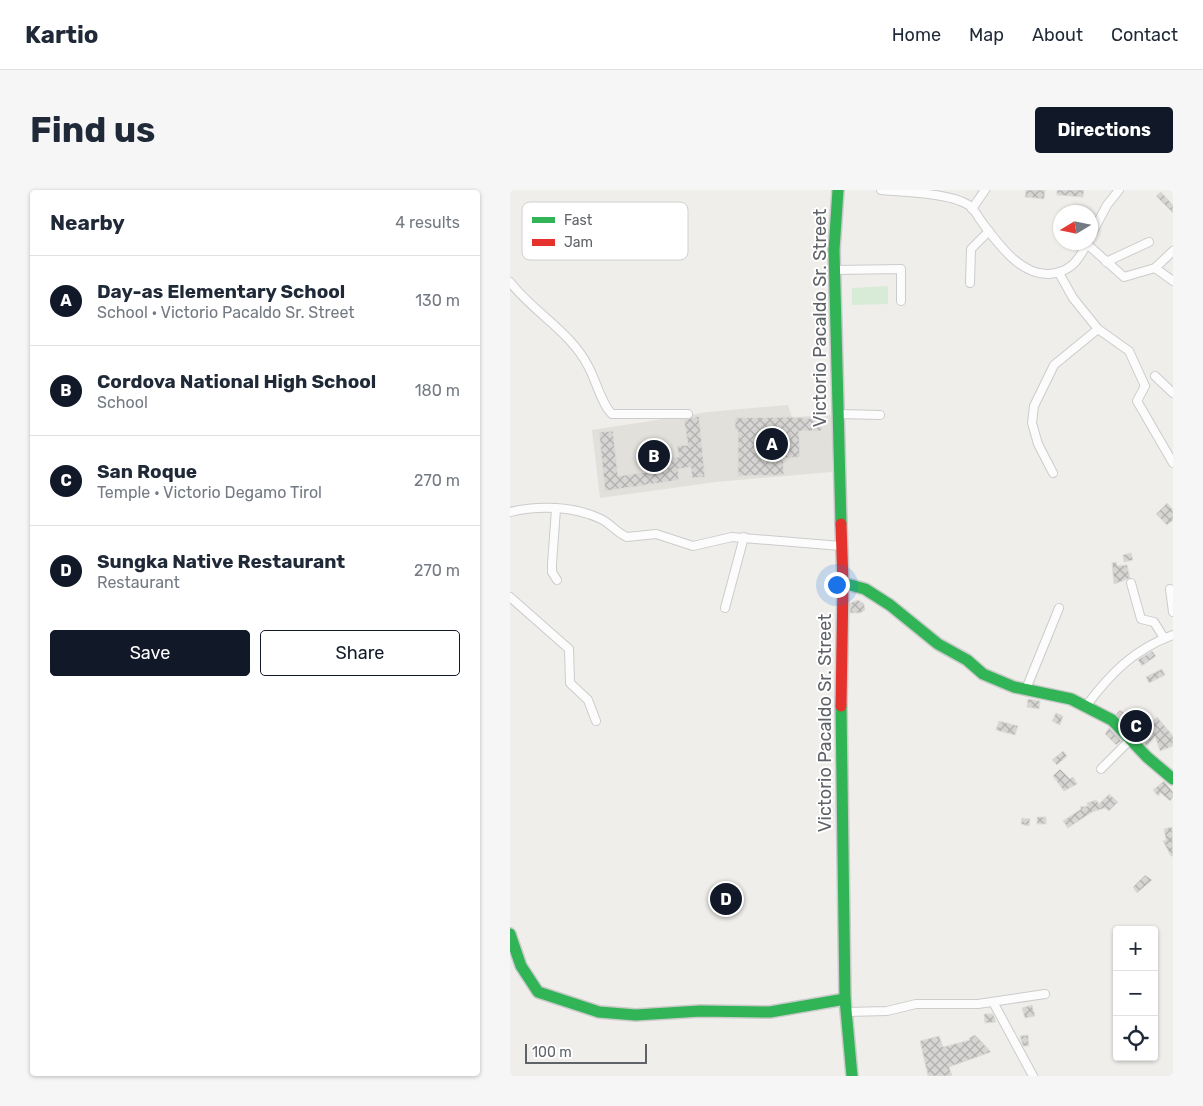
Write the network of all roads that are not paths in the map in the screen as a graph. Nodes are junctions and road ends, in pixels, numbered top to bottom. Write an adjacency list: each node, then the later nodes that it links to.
1 (838, 190): 14 (street, Victorio Pacaldo Sr. Street)
2 (881, 190): 5 (street)
3 (985, 190): 5 (street)
4 (1119, 190): 6 (street)
5 (972, 209): 7 (street)
6 (1098, 223)
7 (989, 231): 15 (street); 18 (street)
8 (1149, 242): 12 (street)
9 (1082, 250): 15 (street)
10 (1096, 250): 12 (street)
11 (1173, 251): 13 (street)
12 (1106, 262): 13 (street)
13 (1155, 268): 16 (street)
14 (835, 270): 19 (street); 24 (street, Victorio Pacaldo Sr. Street)
15 (1059, 273): 20 (street)
16 (1173, 281)
17 (510, 282): 23 (street)
18 (970, 283)
19 (901, 300)
20 (1098, 329): 26 (street); 27 (street)
21 (1154, 376): 22 (street)
22 (1171, 388)
23 (688, 414)
24 (838, 414): 25 (street); 31 (street, Victorio Pacaldo Sr. Street)
25 (880, 415)
26 (1173, 463)
27 (1053, 473)
28 (556, 509): 29 (street); 30 (street); 32 (street)
29 (510, 512)
30 (744, 537): 31 (street); 37 (street)
31 (841, 546): 34 (street, Victorio Pacaldo Sr. Street)
32 (557, 580)
33 (1131, 583): 41 (street)
34 (843, 584): 42 (street); 50 (street, Victorio Pacaldo Sr. Street)
35 (1170, 589): 39 (street)
36 (510, 597): 44 (street)
37 (725, 608)
38 (1059, 608): 42 (street)
39 (1173, 612)
40 (1173, 635): 41 (street)
41 (1164, 638): 43 (street)
42 (1026, 689): 43 (street)
43 (1086, 706): 45 (street)
44 (596, 721)
45 (1130, 740): 46 (street); 47 (street)
46 (1101, 769)
47 (1173, 779)
48 (510, 934): 50 (street)
49 (1045, 994): 51 (street)
50 (845, 999): 52 (street, Victorio Pacaldo Sr. Street)
51 (994, 1002): 52 (street); 54 (street)
52 (846, 1012): 53 (street, Victorio Pacaldo Sr. Street)
53 (852, 1076)
54 (1033, 1076)

